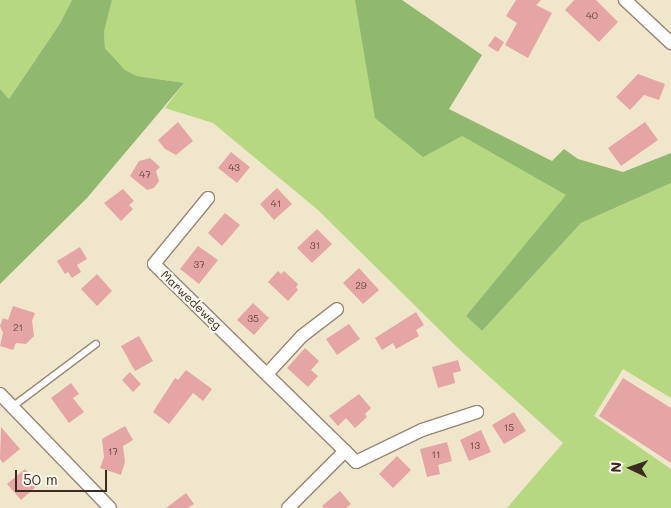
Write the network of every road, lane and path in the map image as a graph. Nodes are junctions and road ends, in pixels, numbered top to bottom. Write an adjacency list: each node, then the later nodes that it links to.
1 (625, 0): 2 (street)
2 (671, 43)
3 (208, 198): 6 (street, Marwedeweg)
4 (337, 309): 6 (street)
5 (96, 344): 8 (lane)
6 (267, 374): 10 (street, Marwedeweg)
7 (0, 394): 8 (street)
8 (12, 407): 11 (street)
9 (477, 412): 10 (street, Marwedeweg)
10 (345, 451): 12 (street)
11 (110, 508)
12 (288, 508)

